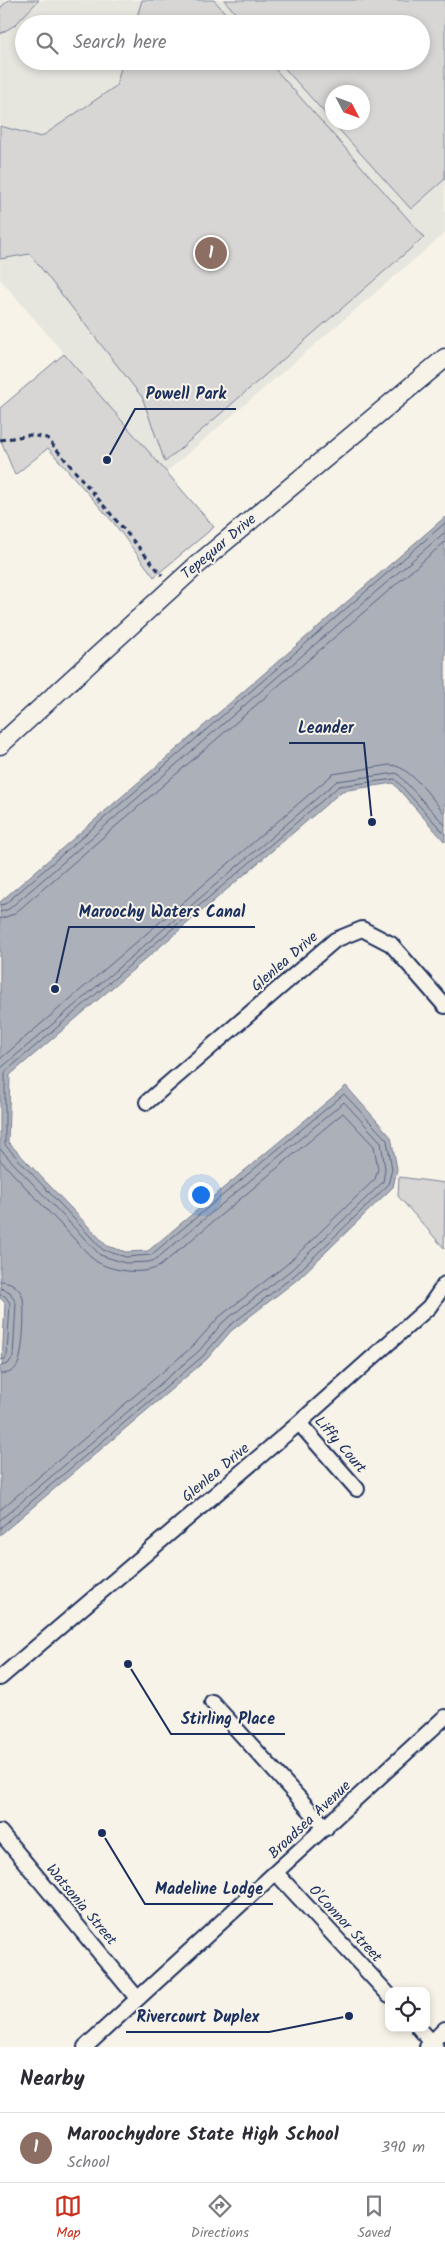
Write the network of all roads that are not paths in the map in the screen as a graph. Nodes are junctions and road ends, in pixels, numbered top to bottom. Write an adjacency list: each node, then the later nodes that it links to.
1 (445, 358): 2 (street, Tepequar Drive)
2 (0, 745)
3 (445, 1006): 4 (street, Glenlea Drive)
4 (147, 1102)
5 (445, 1284): 6 (street, Glenlea Drive)
6 (299, 1423): 7 (street, Liffy Court); 8 (street, Glenlea Drive)
7 (357, 1489)
8 (0, 1678)
9 (212, 1702): 11 (street)
10 (445, 1717): 11 (street, Broadsea Avenue)
11 (326, 1828): 13 (street, Broadsea Avenue)
12 (0, 1832): 15 (street, Watsonia Street)
13 (277, 1874): 14 (street, O'Connor Street); 15 (street, Broadsea Avenue)
14 (385, 1991)
15 (137, 1998): 19 (street, Broadsea Avenue)
16 (445, 2030): 18 (street)
17 (422, 2032): 18 (street)
18 (432, 2045)
19 (85, 2047)

